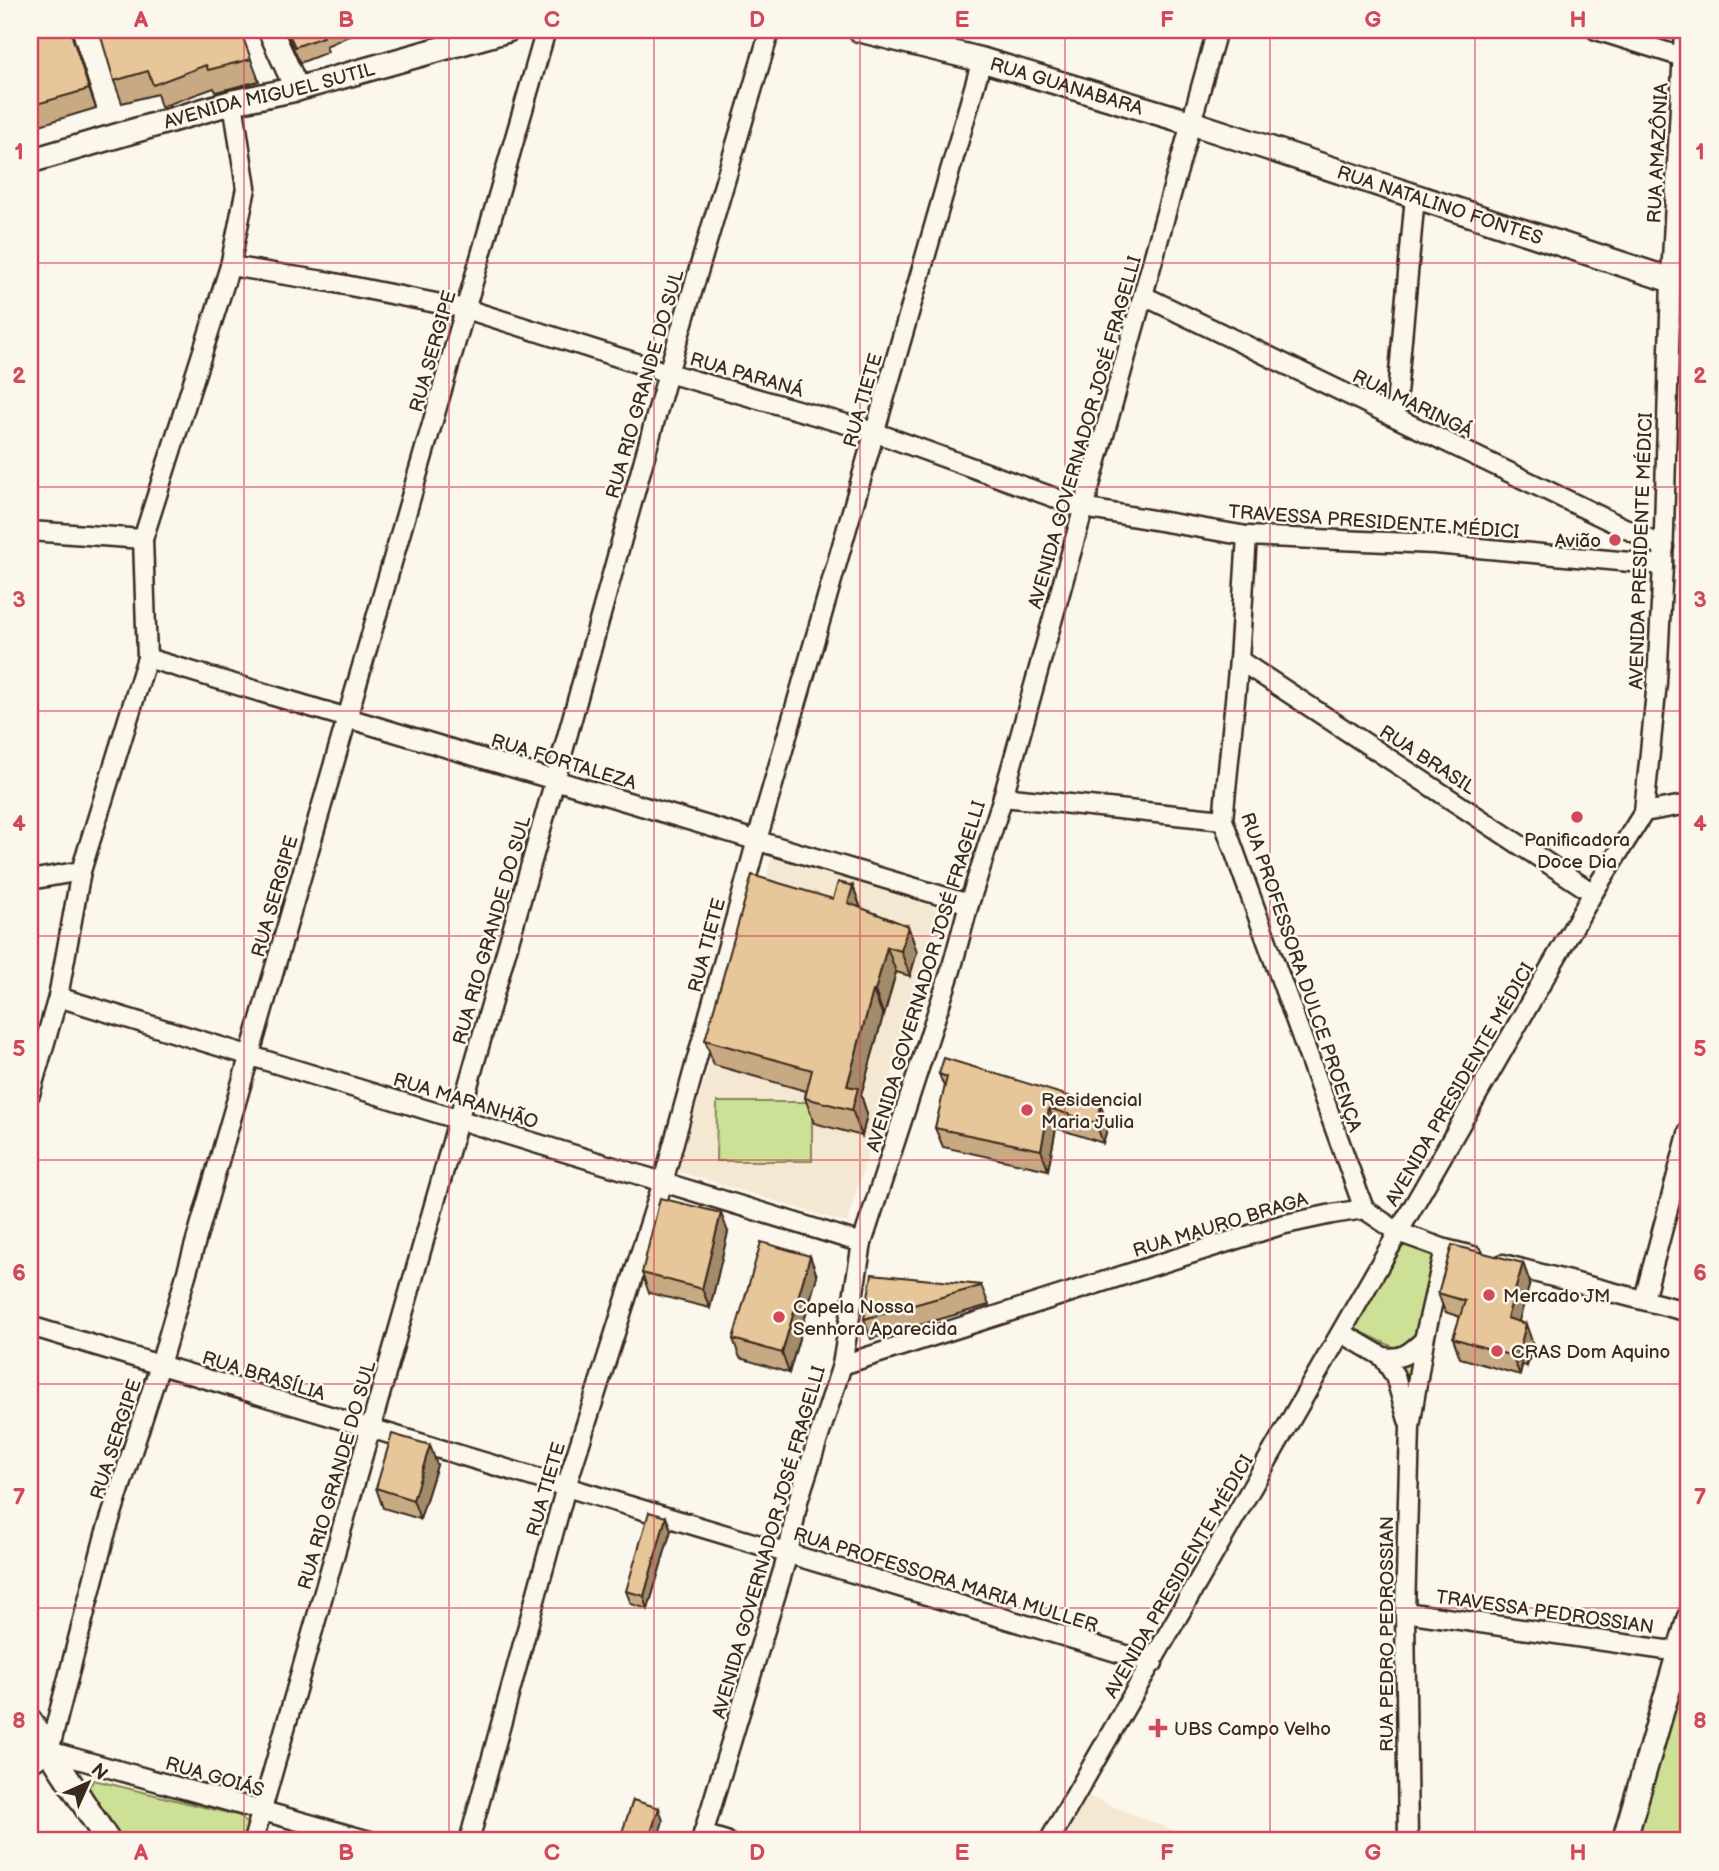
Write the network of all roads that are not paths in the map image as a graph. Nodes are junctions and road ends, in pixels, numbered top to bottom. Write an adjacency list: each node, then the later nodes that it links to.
1 (270, 30): 11 (street)
2 (508, 30): 11 (street, AVENIDA MIGUEL SUTIL)
3 (547, 30): 19 (street, RUA SERGIPE)
4 (770, 30): 20 (street, RUA RIO GRANDE DO SUL)
5 (859, 30): 10 (street, RUA GUANABARA)
6 (1217, 30): 13 (street, AVENIDA GOVERNADOR JOSÉ FRAGELLI)
7 (1596, 30): 9 (street)
8 (1684, 30): 9 (street, RUA AMAZÔNIA)
9 (1686, 59): 17 (street, RUA AMAZÔNIA)
10 (982, 60): 13 (street, RUA GUANABARA); 22 (street, RUA TIETE)
11 (297, 89): 12 (street, AVENIDA MIGUEL SUTIL)
12 (233, 102): 14 (street, AVENIDA MIGUEL SUTIL); 16 (street)
13 (1192, 122): 15 (street, RUA NATALINO FONTES); 18 (street, AVENIDA GOVERNADOR JOSÉ FRAGELLI)
14 (30, 161)
15 (1415, 196): 17 (street, RUA NATALINO FONTES); 21 (street)
16 (230, 266): 19 (street, RUA PARANÁ); 26 (street)
17 (1680, 282): 27 (street, AVENIDA PRESIDENTE MÉDICI)
18 (1144, 296): 21 (street, RUA MARINGÁ); 23 (street, AVENIDA GOVERNADOR JOSÉ FRAGELLI)
19 (466, 309): 20 (street, RUA PARANÁ); 30 (street, RUA SERGIPE)
20 (668, 373): 22 (street, RUA PARANÁ); 31 (street, RUA RIO GRANDE DO SUL)
21 (1395, 417): 27 (street, RUA MARINGÁ)
22 (874, 432): 23 (street, RUA PARANÁ); 36 (street, RUA TIETE)
23 (1083, 508): 25 (street, TRAVESSA PRESIDENTE MÉDICI); 32 (street, AVENIDA GOVERNADOR JOSÉ FRAGELLI)
24 (30, 531): 26 (street)
25 (1247, 536): 27 (street, TRAVESSA PRESIDENTE MÉDICI); 29 (street, RUA PROFESSORA DULCE PROENÇA)
26 (144, 539): 28 (street)
27 (1664, 556): 34 (street, AVENIDA PRESIDENTE MÉDICI)
28 (147, 658): 30 (street, RUA FORTALEZA); 37 (street)
29 (1239, 660): 35 (street, RUA PROFESSORA DULCE PROENÇA); 39 (street, RUA BRASIL)
30 (348, 718): 31 (street, RUA FORTALEZA); 42 (street, RUA SERGIPE)
31 (555, 780): 36 (street, RUA FORTALEZA); 44 (street, RUA RIO GRANDE DO SUL)
32 (1003, 797): 35 (street); 40 (street, AVENIDA GOVERNADOR JOSÉ FRAGELLI)
33 (1689, 804): 34 (street)
34 (1644, 812): 39 (street, AVENIDA PRESIDENTE MÉDICI)
35 (1223, 821): 47 (street, RUA PROFESSORA DULCE PROENÇA)
36 (757, 840): 40 (street, RUA FORTALEZA); 46 (street, RUA TIETE)
37 (80, 871): 38 (street); 41 (street)
38 (30, 880)
39 (1593, 893): 48 (street, AVENIDA PRESIDENTE MÉDICI)
40 (969, 904): 49 (street, AVENIDA GOVERNADOR JOSÉ FRAGELLI)
41 (58, 997): 42 (street, RUA MARANHÃO); 43 (street)
42 (250, 1056): 44 (street, RUA MARANHÃO); 57 (street, RUA SERGIPE)
43 (30, 1094)
44 (458, 1120): 46 (street, RUA MARANHÃO); 60 (street, RUA RIO GRANDE DO SUL)
45 (1689, 1130): 51 (street)
46 (663, 1182): 49 (street, RUA MARANHÃO); 61 (street, RUA TIETE)
47 (1364, 1209): 48 (street); 58 (street, RUA MAURO BRAGA)
48 (1398, 1232): 50 (street); 54 (street, AVENIDA PRESIDENTE MÉDICI)
49 (862, 1243): 58 (street, AVENIDA GOVERNADOR JOSÉ FRAGELLI)
50 (1445, 1249): 51 (street); 55 (street, RUA PEDRO PEDROSSIAN)
51 (1644, 1299): 52 (street)
52 (1689, 1312)
53 (30, 1326): 57 (street, RUA BRASÍLIA)
54 (1342, 1333): 56 (street); 66 (street, AVENIDA PRESIDENTE MÉDICI)
55 (1424, 1340): 56 (street); 59 (street, RUA PEDRO PEDROSSIAN)
56 (1383, 1357): 59 (street, RUA PEDRO PEDROSSIAN)
57 (160, 1365): 60 (street, RUA BRASÍLIA); 68 (street, RUA SERGIPE)
58 (842, 1365): 62 (street, AVENIDA GOVERNADOR JOSÉ FRAGELLI)
59 (1410, 1427): 63 (street, RUA PEDRO PEDROSSIAN)
60 (370, 1429): 61 (street, RUA BRASÍLIA); 69 (street, RUA RIO GRANDE DO SUL)
61 (566, 1487): 62 (street, RUA PROFESSORA MARIA MULLER); 74 (street, RUA TIETE)
62 (788, 1554): 66 (street, RUA PROFESSORA MARIA MULLER); 70 (street, AVENIDA GOVERNADOR JOSÉ FRAGELLI)
63 (1405, 1612): 65 (street, TRAVESSA PEDROSSIAN); 77 (street, RUA PEDRO PEDROSSIAN)
64 (1689, 1618): 65 (street)
65 (1679, 1652): 78 (street)
66 (1153, 1663): 76 (street, AVENIDA PRESIDENTE MÉDICI)
67 (30, 1721): 68 (street)
68 (39, 1757): 69 (street, RUA GOIÁS); 71 (street)
69 (262, 1811): 72 (street, RUA RIO GRANDE DO SUL); 73 (street, RUA GOIÁS)
70 (702, 1838): 75 (street)
71 (108, 1841)
72 (253, 1841)
73 (370, 1841)
74 (468, 1841)
75 (726, 1841)
76 (1049, 1841)
77 (1408, 1841)
78 (1624, 1841)

